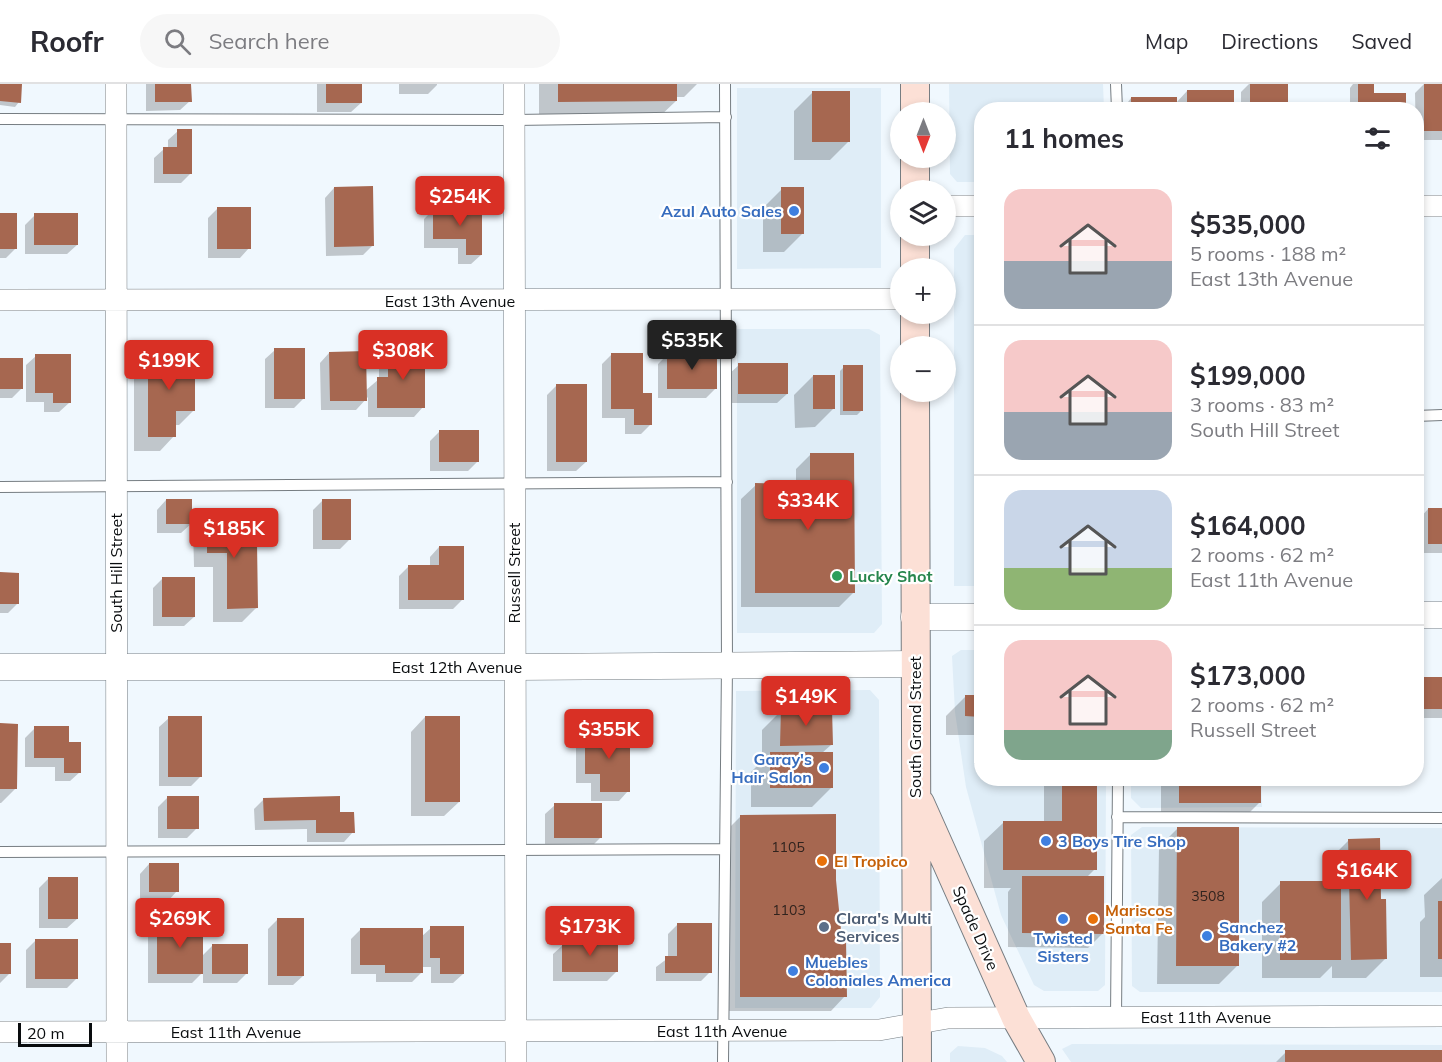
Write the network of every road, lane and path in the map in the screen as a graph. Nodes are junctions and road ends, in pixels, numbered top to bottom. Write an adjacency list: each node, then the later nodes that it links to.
1 (117, 84): 10 (street, South Hill Street)
2 (514, 84): 11 (street, Russell Street)
3 (725, 84): 8 (lane)
4 (915, 84): 6 (main road)
5 (1116, 84): 7 (lane)
6 (915, 102)
7 (1117, 102)
8 (726, 117): 11 (lane); 19 (lane)
9 (0, 119): 10 (lane)
10 (116, 120): 11 (lane); 18 (street, South Hill Street)
11 (514, 120): 20 (street, Russell Street)
12 (956, 206): 13 (street)
13 (974, 206)
14 (1424, 206): 15 (street)
15 (1442, 206)
16 (890, 299): 19 (street, East 13th Avenue)
17 (0, 300): 18 (street, East 13th Avenue)
18 (115, 300): 20 (street, East 13th Avenue); 27 (street, South Hill Street)
19 (726, 300): 20 (street, East 13th Avenue); 25 (lane)
20 (514, 301): 24 (street, Russell Street)
21 (915, 402): 30 (main road, South Grand Street)
22 (1424, 416): 23 (lane)
23 (1442, 416)
24 (514, 482): 25 (lane); 27 (lane); 36 (street, Russell Street)
25 (727, 482): 33 (lane)
26 (0, 487): 27 (lane)
27 (116, 487): 35 (street, South Hill Street)
28 (1424, 615): 29 (street)
29 (1442, 615)
30 (914, 617): 31 (street); 32 (main road, South Grand Street)
31 (974, 617)
32 (915, 664): 33 (street, East 12th Avenue); 38 (main road, South Grand Street)
33 (727, 666): 36 (street, East 12th Avenue); 42 (lane)
34 (0, 667): 35 (street, East 12th Avenue)
35 (116, 667): 36 (street, East 12th Avenue); 43 (street, South Hill Street)
36 (514, 667): 41 (street, Russell Street)
37 (1119, 786): 39 (lane)
38 (915, 792): 46 (main road, Spade Drive); 48 (main road, South Grand Street)
39 (1117, 817): 40 (lane); 47 (lane)
40 (1442, 818)
41 (515, 849): 42 (lane); 43 (lane); 52 (street, Russell Street)
42 (725, 849): 49 (lane)
43 (116, 850): 44 (lane); 51 (street, South Hill Street)
44 (0, 852)
45 (1442, 1016): 47 (street, East 11th Avenue)
46 (1016, 1018): 47 (street, East 11th Avenue); 48 (street, East 11th Avenue); 57 (main road, Spade Drive)
47 (1116, 1018)
48 (917, 1023): 49 (street, East 11th Avenue); 56 (main road, South Grand Street)
49 (723, 1031): 52 (street, East 11th Avenue); 55 (lane)
50 (0, 1032): 51 (street, East 11th Avenue)
51 (117, 1032): 52 (street, East 11th Avenue); 53 (street, South Hill Street)
52 (516, 1032): 54 (street, Russell Street)
53 (117, 1062)
54 (516, 1062)
55 (723, 1062)
56 (917, 1062)
57 (1041, 1062)

